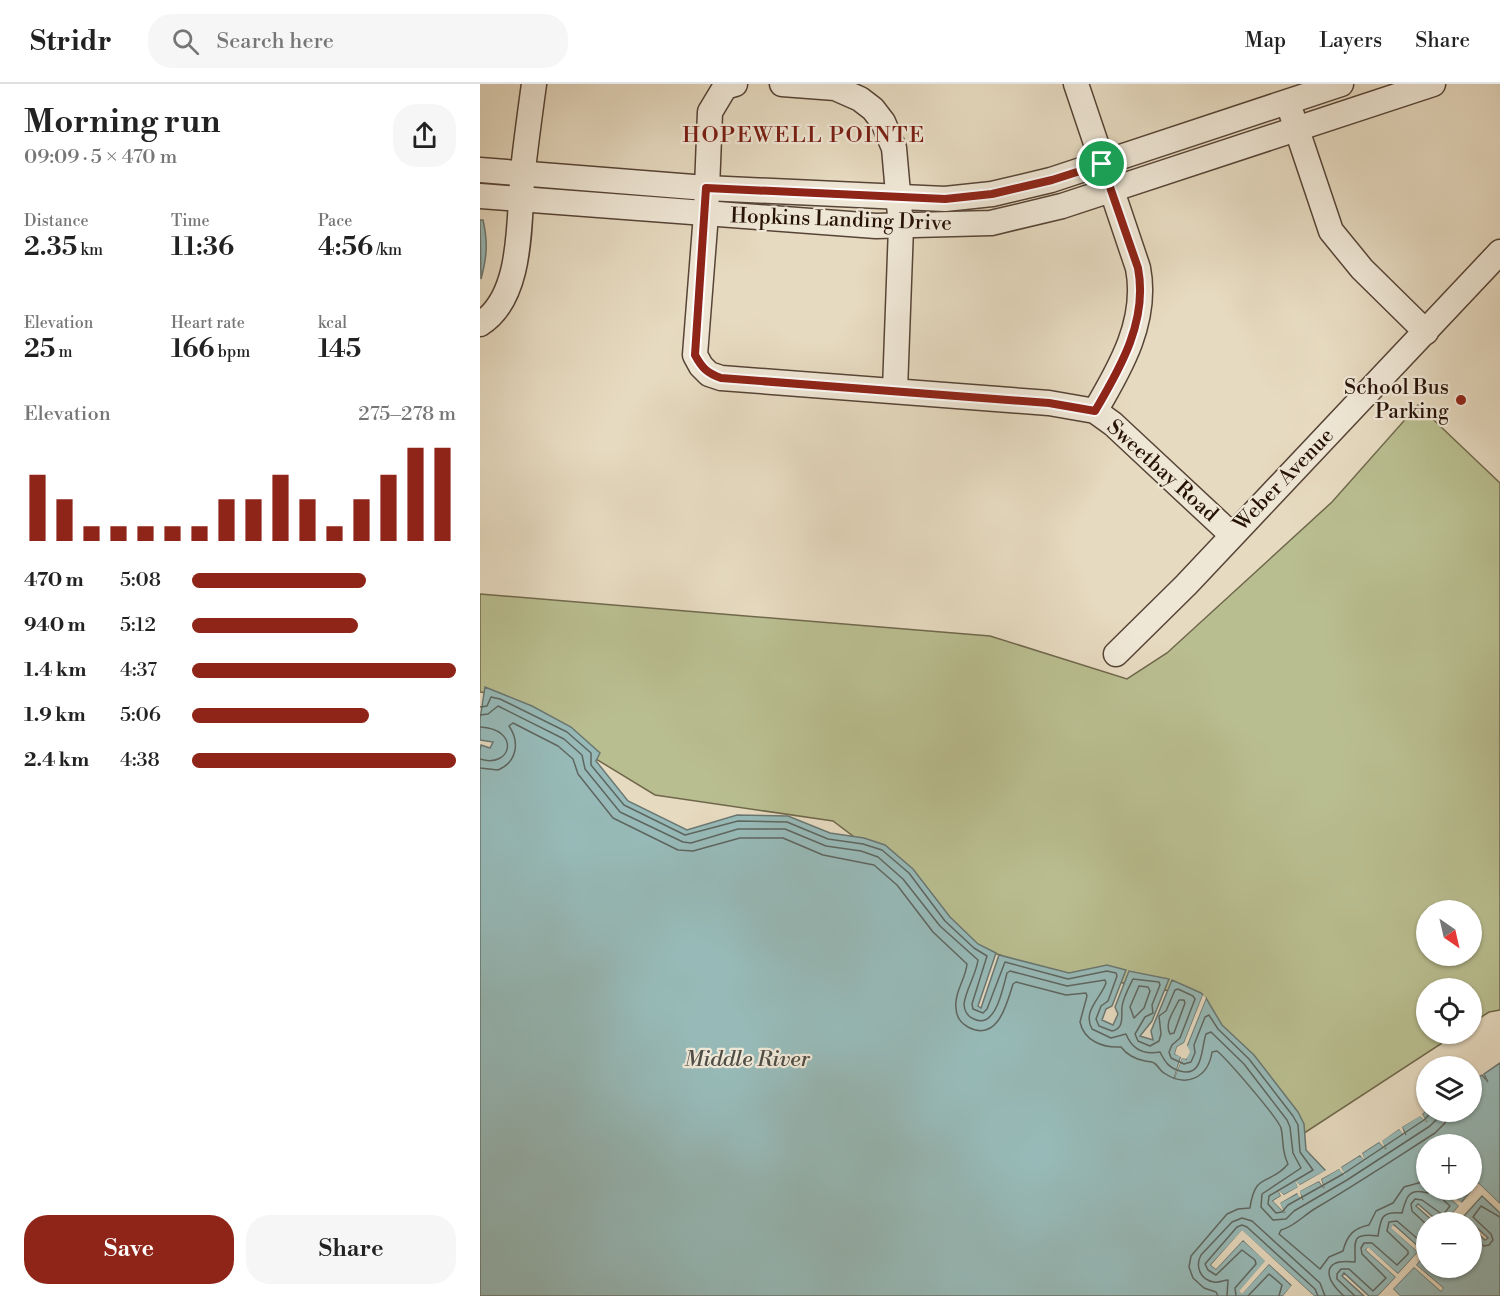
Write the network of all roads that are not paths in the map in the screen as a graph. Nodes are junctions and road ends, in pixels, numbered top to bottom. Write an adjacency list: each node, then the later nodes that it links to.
1 (534, 84): 11 (street)
2 (735, 84): 12 (street, Sweetbay Road)
3 (782, 84): 15 (street)
4 (1076, 84): 9 (street)
5 (1341, 84): 7 (street, Hopkins Landing Drive)
6 (1433, 84): 8 (street, Hopkins Landing Drive)
7 (1287, 101): 8 (street); 9 (street, Hopkins Landing Drive)
8 (1295, 128): 13 (street, Hopkins Landing Drive); 21 (street)
9 (1102, 164): 13 (street); 15 (street, Hopkins Landing Drive)
10 (480, 170): 11 (street, Hopkins Landing Drive)
11 (523, 172): 12 (street, Hopkins Landing Drive); 16 (street)
12 (706, 188): 15 (street, Hopkins Landing Drive); 17 (street, Sweetbay Road)
13 (1112, 189): 18 (street, Hopkins Landing Drive); 23 (street)
14 (480, 196): 16 (street, Hopkins Landing Drive)
15 (900, 197): 18 (street)
16 (521, 200): 17 (street, Hopkins Landing Drive); 20 (street)
17 (706, 214): 18 (street, Hopkins Landing Drive); 22 (street, Sweetbay Road)
18 (901, 226): 22 (street)
19 (1500, 252): 21 (street, Weber Avenue)
20 (480, 324)
21 (1426, 332): 24 (street, Weber Avenue)
22 (895, 390): 23 (street, Sweetbay Road)
23 (1095, 411): 24 (street, Sweetbay Road)
24 (1232, 535): 25 (street, Weber Avenue)
25 (1116, 654)

